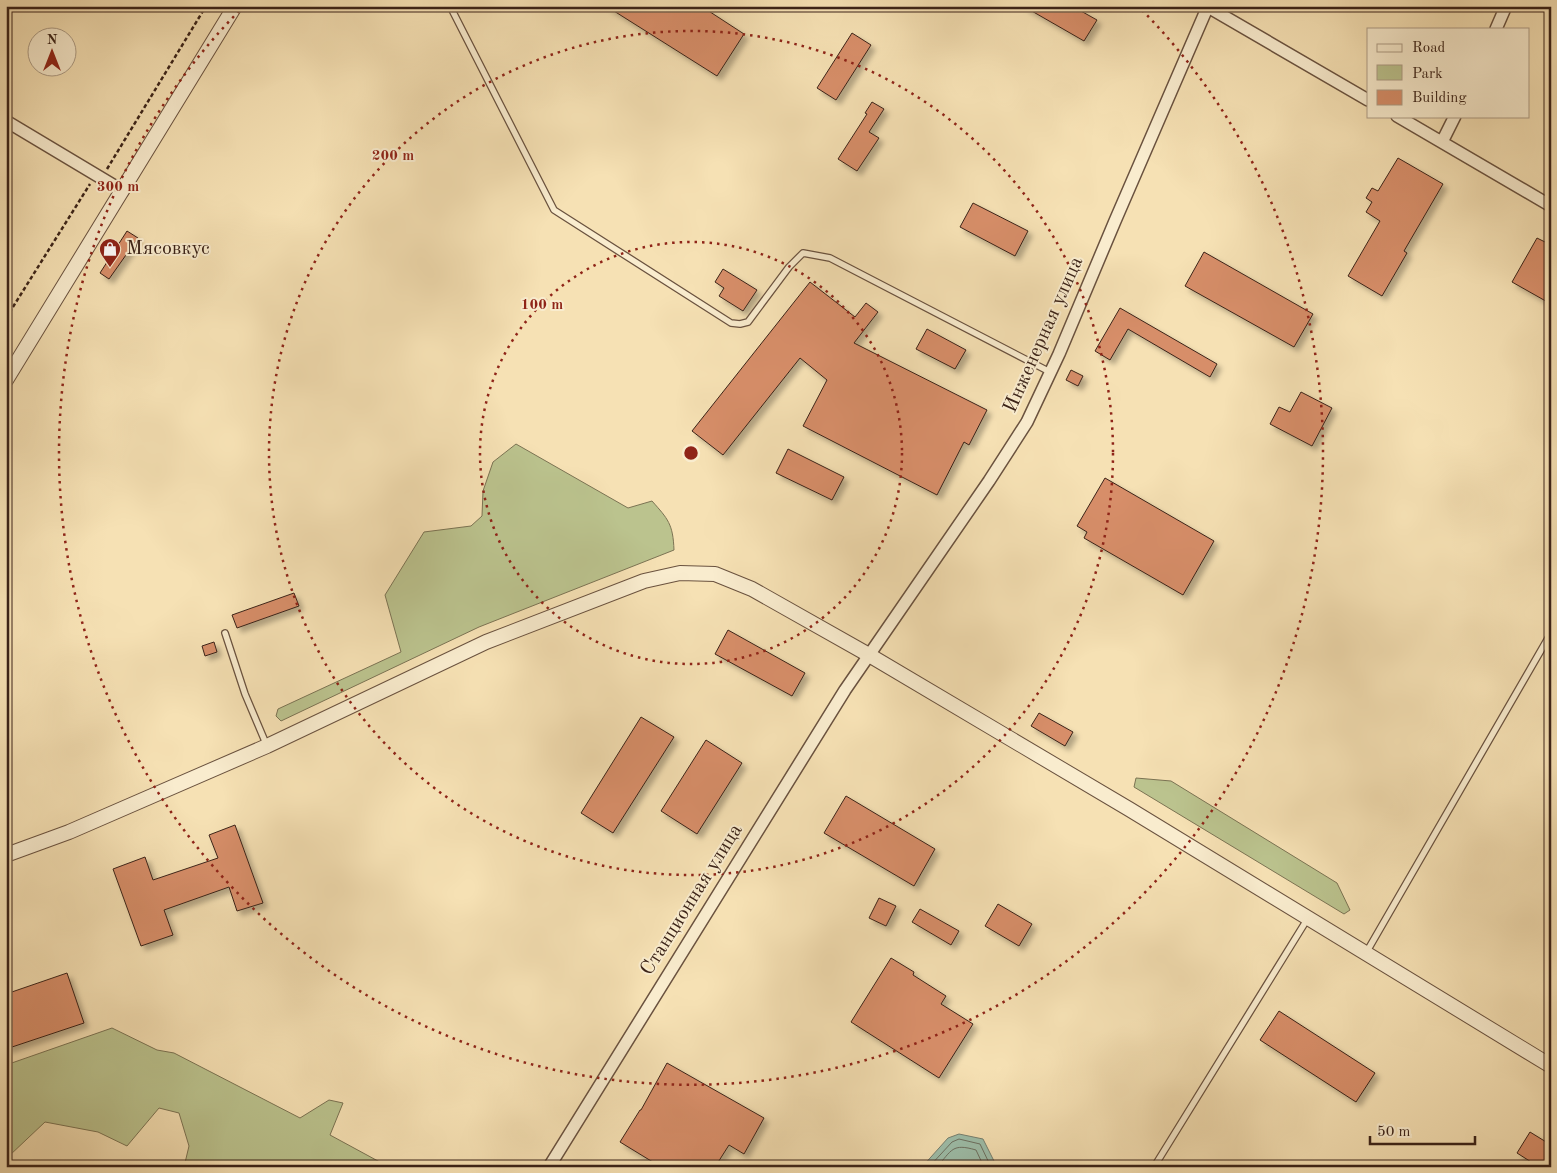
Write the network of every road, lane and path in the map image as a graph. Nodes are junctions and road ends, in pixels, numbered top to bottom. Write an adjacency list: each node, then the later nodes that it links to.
1 (206, 6): 12 (path)
2 (235, 6): 13 (street)
3 (450, 6): 16 (lane)
4 (1506, 6): 6 (street)
5 (1208, 7): 7 (street); 16 (street, Инженерная улица)
6 (1496, 28)
7 (1367, 99)
8 (1400, 118): 11 (street)
9 (1454, 118): 11 (street)
10 (6, 121): 12 (street)
11 (1442, 142): 14 (street)
12 (99, 176): 13 (street); 15 (path)
13 (123, 192): 17 (street)
14 (1551, 206)
15 (6, 318)
16 (1050, 372): 20 (street, Инженерная улица)
17 (6, 380)
18 (225, 633): 21 (lane)
19 (1551, 633): 24 (lane)
20 (869, 656): 21 (street); 23 (street); 26 (street, Станционная улица)
21 (267, 746): 22 (street)
22 (6, 855)
23 (1308, 918): 24 (street); 27 (lane)
24 (1366, 953): 25 (street)
25 (1551, 1066)
26 (549, 1167)
27 (1154, 1167)

